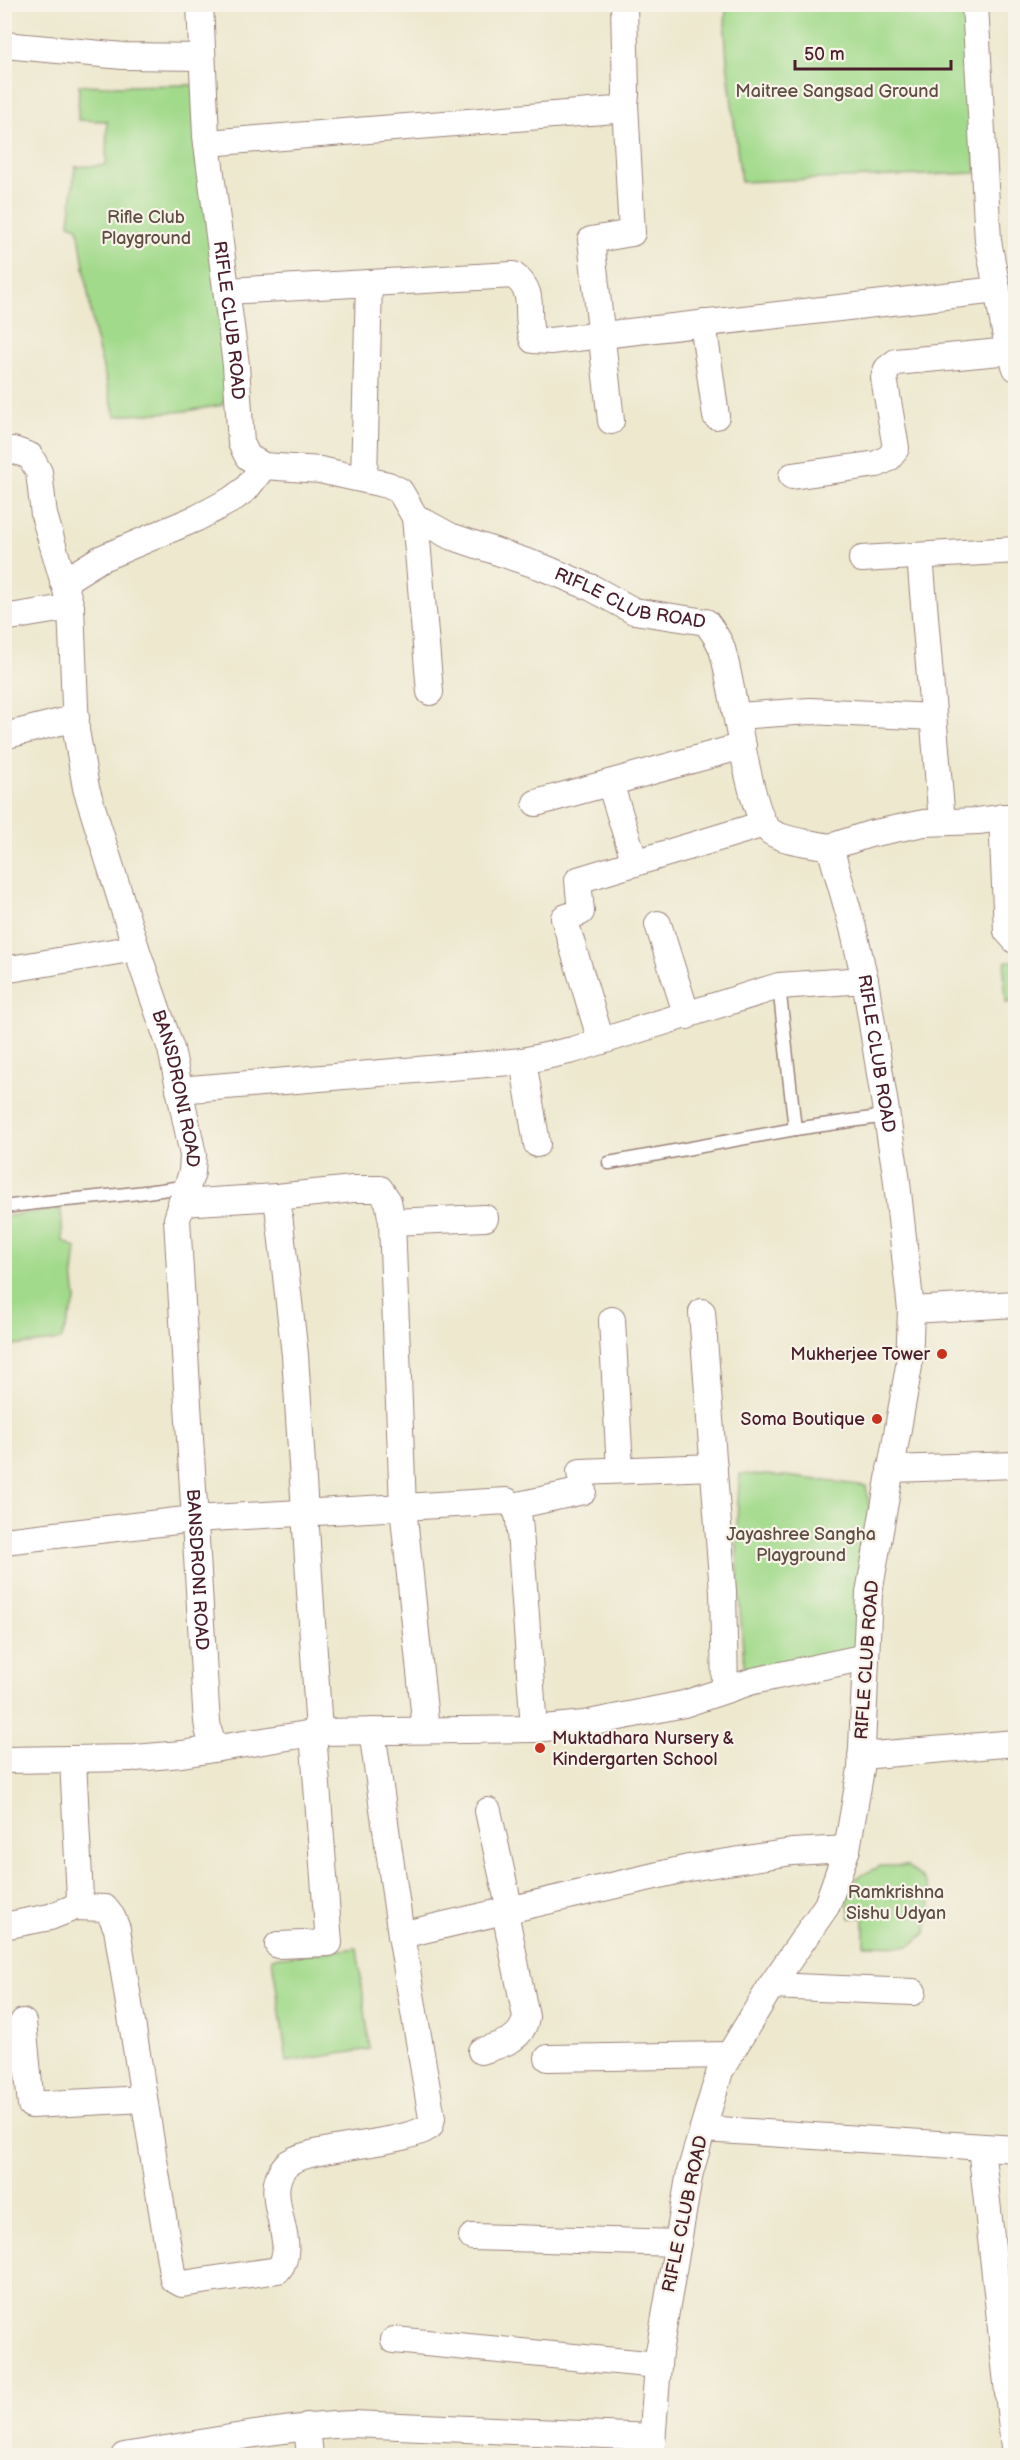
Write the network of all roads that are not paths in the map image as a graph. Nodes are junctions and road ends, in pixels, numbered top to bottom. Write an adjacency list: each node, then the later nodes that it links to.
1 (200, 4): 5 (street, RIFLE CLUB ROAD)
2 (624, 4): 6 (street)
3 (975, 4): 9 (street)
4 (4, 45): 5 (street)
5 (202, 57): 7 (street, RIFLE CLUB ROAD)
6 (624, 104): 7 (street); 12 (street)
7 (208, 143): 10 (street, RIFLE CLUB ROAD)
8 (369, 283): 10 (street); 12 (street); 19 (street)
9 (997, 290): 11 (street); 13 (street)
10 (227, 291): 17 (street, RIFLE CLUB ROAD)
11 (703, 323): 12 (street); 14 (street)
12 (600, 335): 15 (street)
13 (1013, 360): 18 (street)
14 (716, 416)
15 (611, 421)
16 (4, 452): 24 (street, BANSDRONI ROAD)
17 (264, 466): 19 (street); 24 (street)
18 (792, 476)
19 (364, 478): 20 (street)
20 (415, 517): 27 (street); 28 (street, RIFLE CLUB ROAD)
21 (1016, 550): 22 (street)
22 (920, 556): 23 (street); 29 (street)
23 (862, 560)
24 (63, 582): 25 (street, BANSDRONI ROAD)
25 (70, 607): 26 (street); 30 (street, BANSDRONI ROAD)
26 (4, 618)
27 (430, 692)
28 (737, 716): 29 (street); 32 (street, RIFLE CLUB ROAD)
29 (933, 717): 36 (street)
30 (76, 718): 31 (street); 42 (street, BANSDRONI ROAD)
31 (4, 736)
32 (743, 746): 33 (street); 37 (street, RIFLE CLUB ROAD)
33 (610, 783): 34 (street); 39 (street)
34 (536, 803)
35 (1009, 817): 36 (street); 41 (street)
36 (942, 822): 38 (street)
37 (764, 824): 38 (street); 39 (street)
38 (830, 847): 44 (street, RIFLE CLUB ROAD)
39 (635, 862): 47 (street)
40 (658, 924): 46 (street)
41 (1016, 941)
42 (136, 948): 43 (street); 49 (street, BANSDRONI ROAD)
43 (4, 970)
44 (865, 981): 45 (street); 50 (street, RIFLE CLUB ROAD)
45 (779, 986): 46 (street); 51 (lane)
46 (687, 1016): 47 (street)
47 (601, 1041): 48 (street)
48 (523, 1061): 49 (street); 52 (street)
49 (179, 1090): 54 (street, BANSDRONI ROAD)
50 (886, 1116): 51 (lane); 60 (street, RIFLE CLUB ROAD)
51 (795, 1129): 53 (lane)
52 (537, 1144)
53 (609, 1163)
54 (184, 1194): 55 (street); 56 (lane); 70 (street, BANSDRONI ROAD)
55 (277, 1197): 58 (street); 69 (street)
56 (4, 1208)
57 (485, 1218): 58 (street)
58 (392, 1222): 68 (street)
59 (1016, 1304): 60 (street)
60 (911, 1310): 65 (street, RIFLE CLUB ROAD)
61 (702, 1312): 64 (street)
62 (612, 1320): 66 (street)
63 (1016, 1466): 65 (street)
64 (714, 1467): 66 (street); 73 (street)
65 (890, 1469): 72 (street, RIFLE CLUB ROAD)
66 (620, 1470): 67 (street)
67 (514, 1506): 68 (street); 74 (street)
68 (403, 1507): 69 (street); 75 (street)
69 (304, 1514): 70 (street); 77 (street)
70 (194, 1519): 71 (street); 79 (street, BANSDRONI ROAD)
71 (4, 1541)
72 (866, 1657): 73 (street); 80 (street, RIFLE CLUB ROAD)
73 (725, 1689): 74 (street)
74 (534, 1729): 75 (street)
75 (426, 1730): 76 (street)
76 (372, 1731): 77 (street); 88 (street)
77 (316, 1732): 79 (street); 89 (street)
78 (1016, 1743): 80 (street)
79 (217, 1747): 82 (street)
80 (861, 1756): 84 (street, RIFLE CLUB ROAD)
81 (4, 1760): 82 (street)
82 (73, 1761): 85 (street)
83 (488, 1811): 86 (street)
84 (847, 1849): 86 (street); 90 (street, RIFLE CLUB ROAD)
85 (75, 1907): 87 (street); 96 (street)
86 (507, 1911): 88 (street); 93 (street)
87 (4, 1926)
88 (402, 1935): 96 (street)
89 (278, 1945)
90 (771, 1986): 91 (street); 94 (street, RIFLE CLUB ROAD)
91 (913, 1992)
92 (23, 2022): 96 (street)
93 (481, 2051)
94 (729, 2055): 95 (street); 97 (street, RIFLE CLUB ROAD)
95 (548, 2058)
96 (144, 2098)
97 (703, 2129): 98 (street); 101 (street, RIFLE CLUB ROAD)
98 (981, 2147): 99 (street); 109 (street)
99 (1016, 2149)
100 (472, 2237): 101 (street)
101 (678, 2243): 103 (street, RIFLE CLUB ROAD)
102 (394, 2340): 103 (street)
103 (658, 2365): 105 (street, RIFLE CLUB ROAD)
104 (307, 2426): 105 (street); 106 (street); 108 (street)
105 (651, 2446)
106 (153, 2453): 107 (street)
107 (124, 2456)
108 (310, 2456)
109 (1015, 2456)

